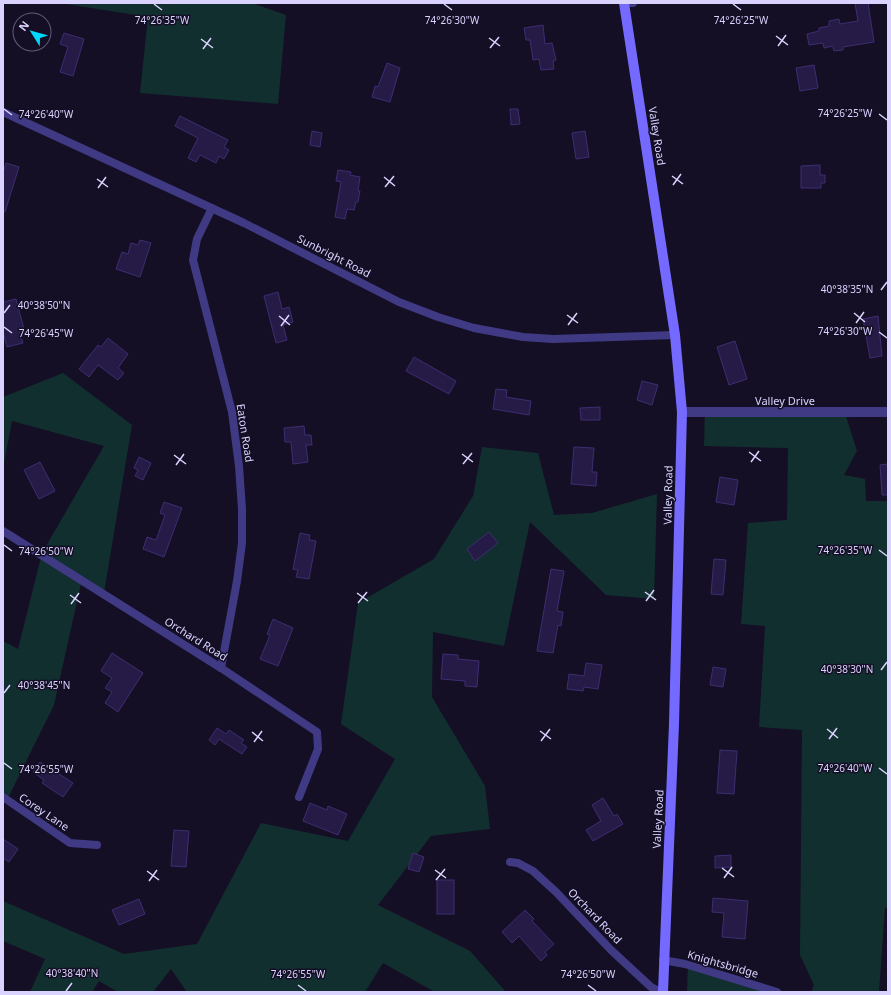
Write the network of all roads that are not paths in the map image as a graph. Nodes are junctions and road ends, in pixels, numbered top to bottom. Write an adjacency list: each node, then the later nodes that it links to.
1 (624, 3): 2 (street); 5 (main road, Valley Road)
2 (633, 3)
3 (3, 112): 4 (street, Sunbright Road)
4 (212, 208): 5 (street, Sunbright Road); 9 (street, Eaton Road)
5 (675, 335): 6 (main road, Valley Road)
6 (682, 412): 7 (street, Valley Drive); 14 (main road, Valley Road)
7 (888, 412)
8 (3, 531): 9 (street, Orchard Road)
9 (221, 668): 11 (street, Orchard Road)
10 (3, 797): 12 (street, Corey Lane)
11 (299, 797)
12 (97, 845)
13 (510, 862): 15 (street, Orchard Road)
14 (663, 960): 15 (main road, Valley Road); 16 (street, Knightsbridge)
15 (662, 992)
16 (777, 992)

